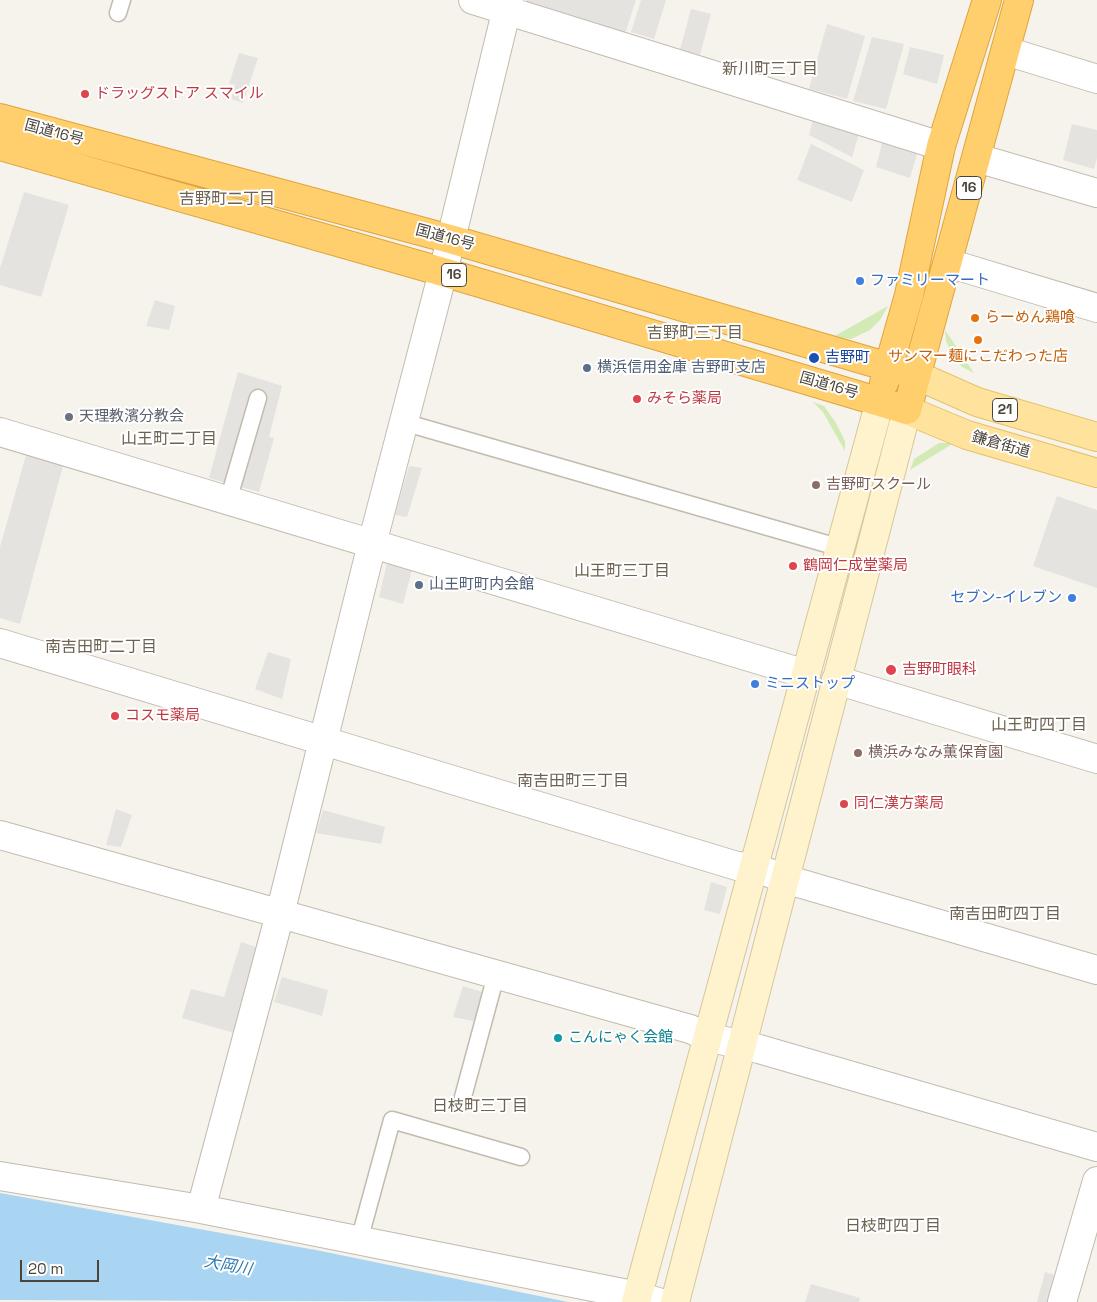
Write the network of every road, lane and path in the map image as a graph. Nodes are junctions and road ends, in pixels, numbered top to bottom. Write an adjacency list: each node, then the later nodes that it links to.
1 (473, 0): 4 (street)
2 (987, 0): 9 (highway, 16)
3 (1020, 0): 5 (highway, 16)
4 (508, 5): 9 (street); 12 (street)
5 (1006, 51): 6 (street); 10 (highway, 16)
6 (1097, 79)
7 (0, 118): 12 (highway, 国道16号 / 16)
8 (0, 146): 14 (highway, 国道16号 / 16)
9 (941, 146): 16 (highway, 16)
10 (977, 158): 11 (street); 13 (highway, 16)
11 (1097, 194)
12 (450, 239): 14 (street); 16 (highway, 国道16号 / 16)
13 (948, 263): 15 (street); 17 (highway, 16)
14 (443, 272): 19 (highway, 国道16号 / 16); 21 (street)
15 (1097, 308)
16 (888, 366): 17 (highway, 国道16号 / 16); 19 (highway, 16)
17 (916, 375): 20 (highway, 16); 23 (main road, 21)
18 (258, 398): 25 (lane)
19 (880, 401): 20 (highway, 国道16号 / 16); 27 (street)
20 (907, 410): 24 (main road, 鎌倉街道 / 21); 30 (street)
21 (403, 422): 26 (street); 27 (lane)
22 (0, 432): 25 (street)
23 (1097, 437)
24 (1097, 473)
25 (228, 501): 26 (street)
26 (372, 544): 29 (street); 31 (street)
27 (840, 548): 29 (street)
28 (0, 643): 31 (street)
29 (806, 674): 34 (street)
30 (836, 680): 32 (street); 35 (street)
31 (323, 740): 34 (street); 36 (street)
32 (1097, 759)
33 (0, 835): 36 (street)
34 (754, 867): 35 (street); 39 (street)
35 (784, 879): 37 (street); 40 (street)
36 (280, 914): 38 (street); 46 (street)
37 (1097, 970)
38 (496, 975): 39 (street); 41 (lane)
39 (708, 1037): 40 (street); 48 (street)
40 (742, 1044): 42 (street); 49 (street)
41 (463, 1097)
42 (1097, 1147)
43 (521, 1157): 47 (lane)
44 (0, 1176): 46 (street)
45 (1097, 1181): 50 (street)
46 (201, 1209): 47 (street)
47 (359, 1241): 48 (street)
48 (644, 1300)
49 (675, 1302)
50 (1062, 1302)

